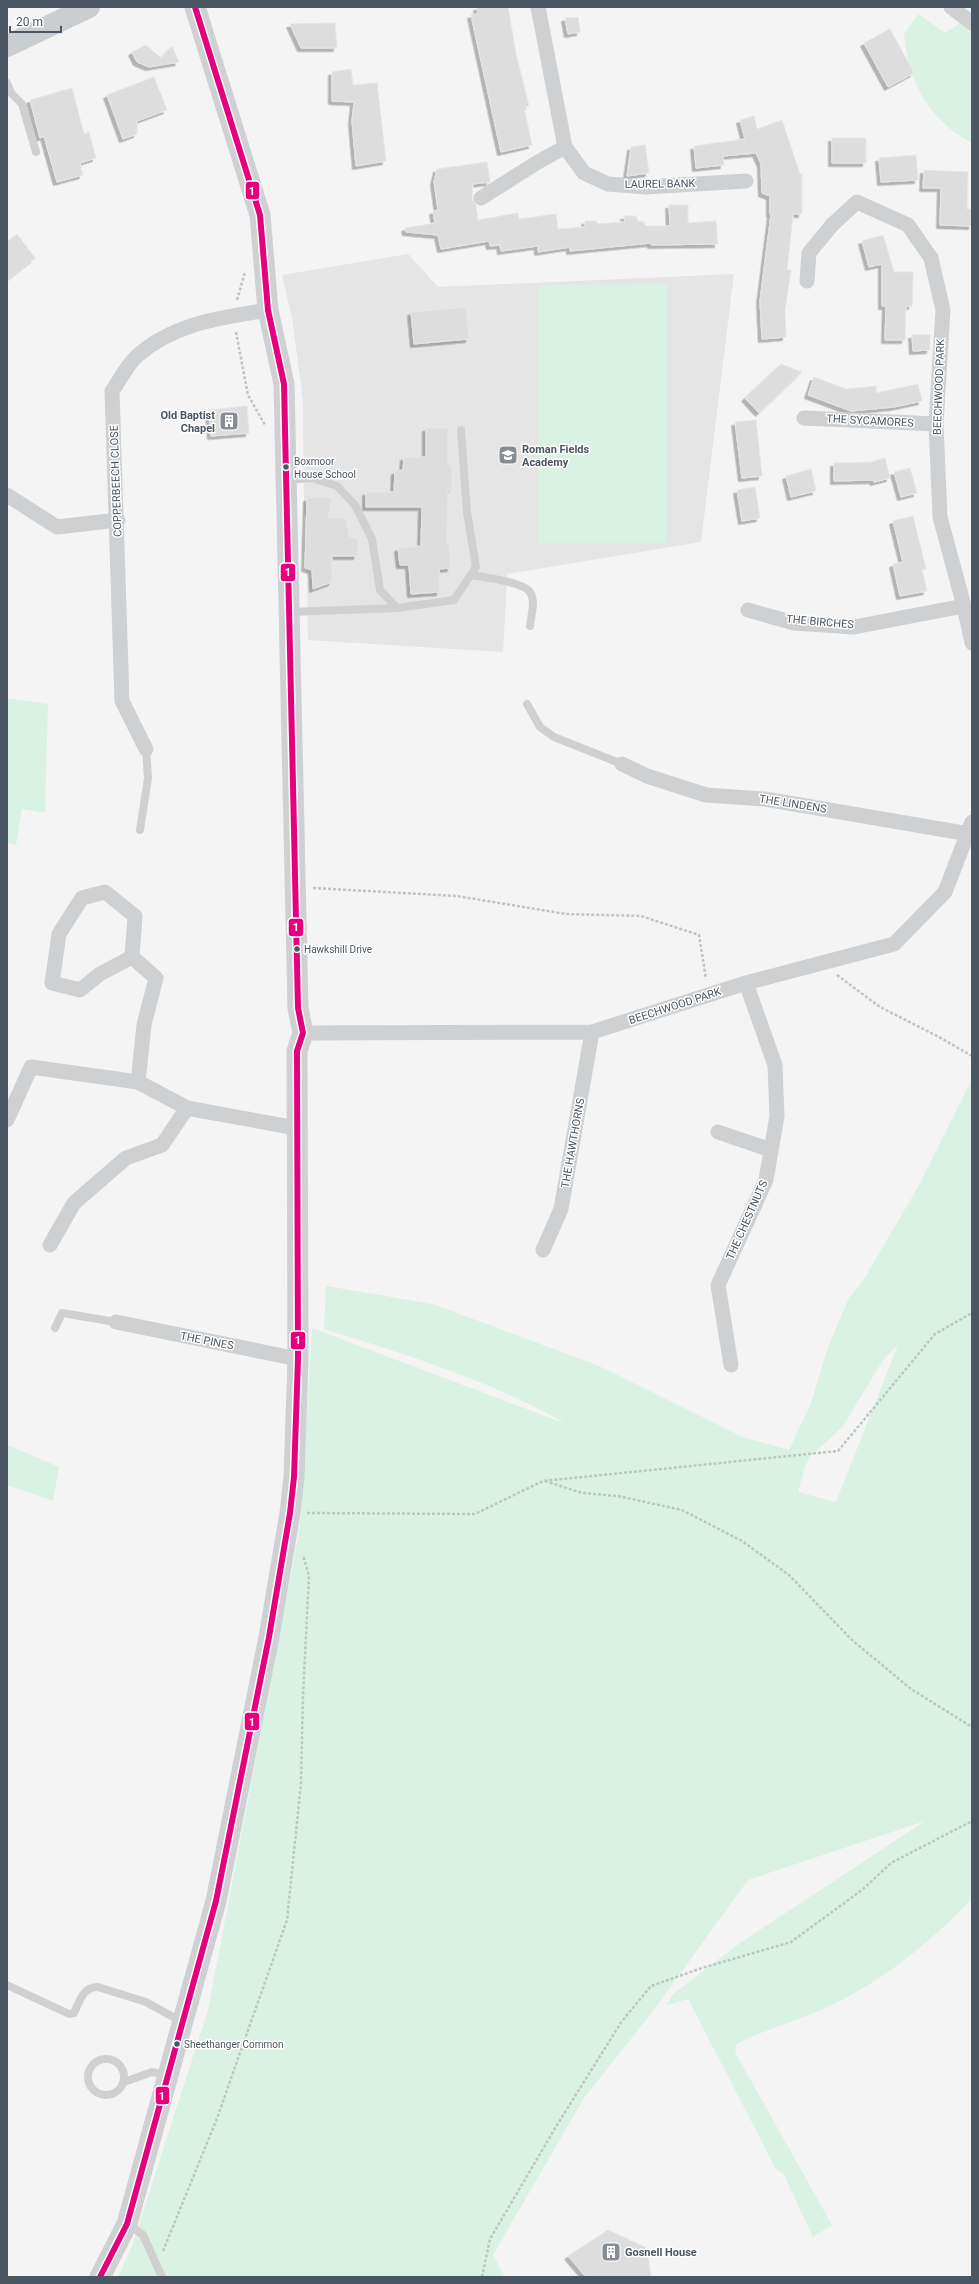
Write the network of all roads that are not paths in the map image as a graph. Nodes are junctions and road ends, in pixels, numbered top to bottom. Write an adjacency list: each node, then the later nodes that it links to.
1 (89, 7): 6 (main road)
2 (194, 7): 13 (main road)
3 (538, 7): 8 (street, LAUREL BANK)
4 (950, 7): 5 (street)
5 (972, 23)
6 (7, 46)
7 (7, 83): 9 (lane)
8 (565, 147): 10 (street, LAUREL BANK); 11 (street)
9 (36, 152)
10 (746, 181)
11 (481, 198)
12 (807, 281): 15 (street, BEECHWOOD PARK)
13 (268, 310): 17 (main road); 19 (street, COPPERBEECH CLOSE)
14 (804, 418): 15 (street, THE SYCAMORES)
15 (936, 424): 21 (street, BEECHWOOD PARK)
16 (461, 430): 20 (lane)
17 (286, 480): 22 (lane); 24 (main road)
18 (7, 495): 19 (street)
19 (118, 520): 28 (street, COPPERBEECH CLOSE)
20 (471, 575): 22 (lane); 25 (lane)
21 (964, 606): 23 (street, THE BIRCHES); 26 (street, BEECHWOOD PARK)
22 (397, 608): 24 (lane)
23 (748, 610)
24 (289, 612): 35 (main road)
25 (530, 626)
26 (972, 643)
27 (527, 704): 29 (lane)
28 (146, 749): 31 (lane)
29 (622, 764): 30 (street, THE LINDENS)
30 (970, 828): 33 (street, BEECHWOOD PARK)
31 (140, 830)
32 (132, 957): 32 (street); 36 (street)
33 (746, 983): 34 (street, BEECHWOOD PARK); 41 (street, THE CHESTNUTS)
34 (592, 1032): 35 (street, BEECHWOOD PARK); 43 (street, THE HAWTHORNS)
35 (303, 1033): 39 (main road)
36 (138, 1082): 37 (street); 38 (street)
37 (187, 1108): 39 (street); 42 (street)
38 (7, 1120)
39 (296, 1128): 46 (main road)
40 (718, 1132): 41 (street)
41 (771, 1150): 47 (street, THE CHESTNUTS)
42 (50, 1245)
43 (543, 1250)
44 (116, 1322): 45 (lane); 46 (street, THE PINES)
45 (55, 1328)
46 (298, 1359): 49 (main road)
47 (730, 1365)
48 (7, 1985): 49 (lane)
49 (182, 2022): 50 (main road)
50 (168, 2075): 51 (lane); 52 (main road)
51 (124, 2082): 51 (lane)
52 (127, 2224): 53 (lane); 54 (main road)
53 (160, 2273)
54 (100, 2277)

